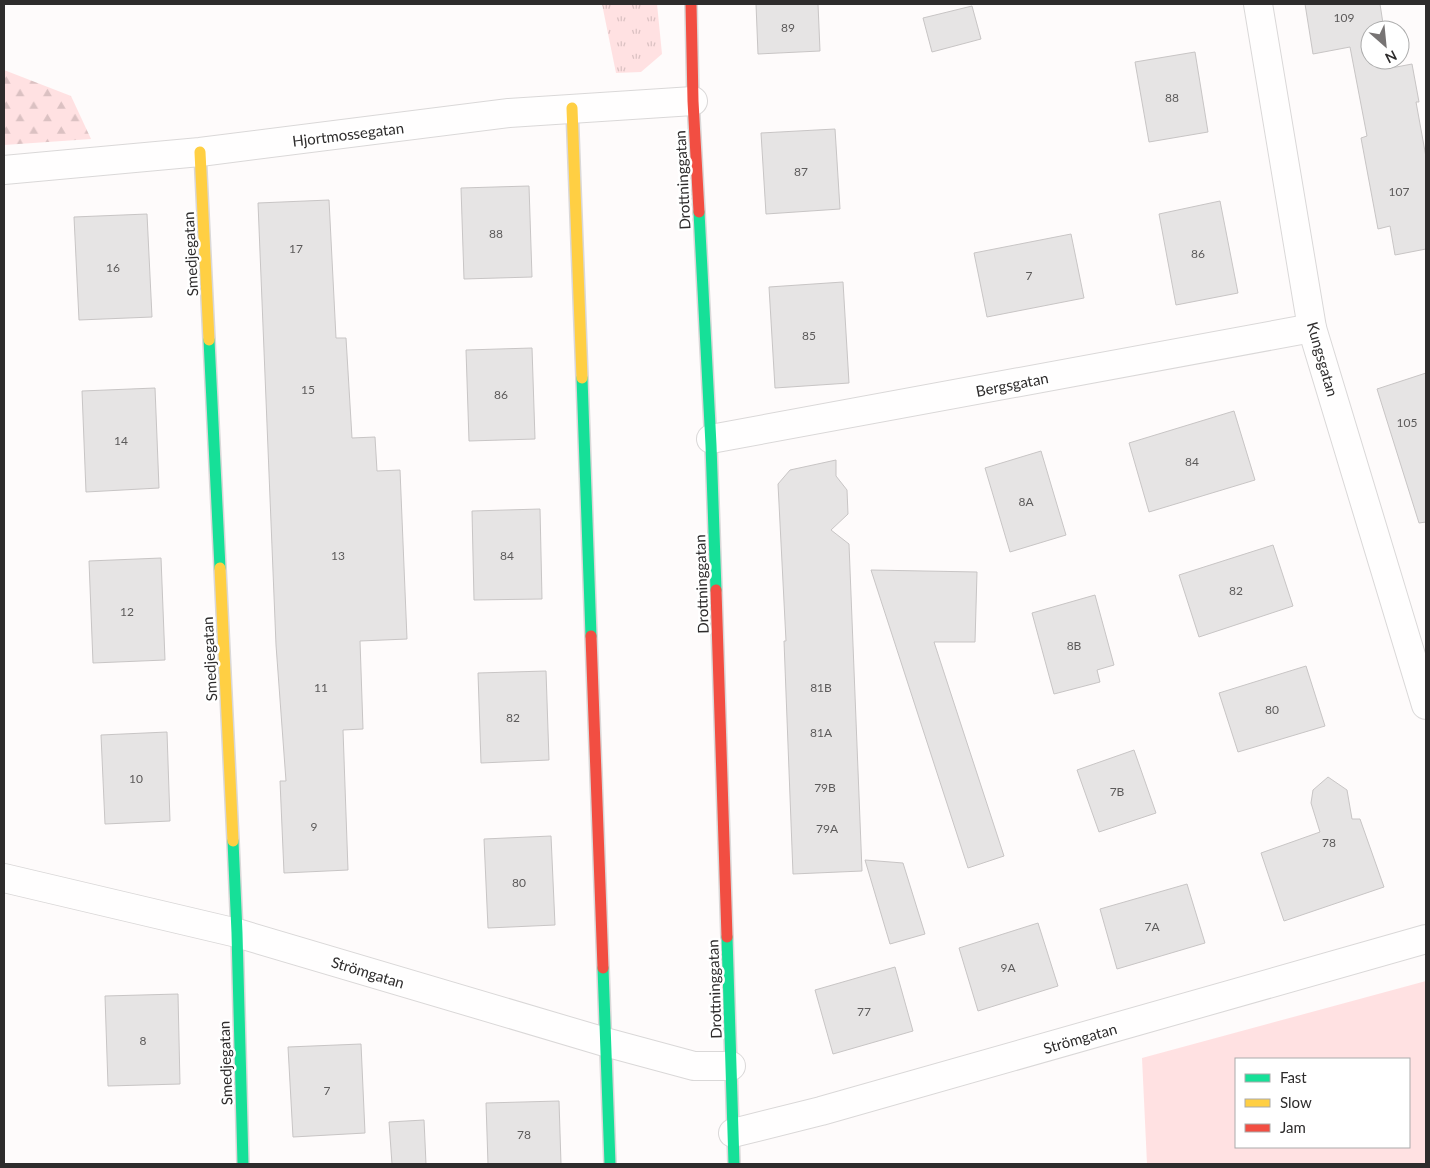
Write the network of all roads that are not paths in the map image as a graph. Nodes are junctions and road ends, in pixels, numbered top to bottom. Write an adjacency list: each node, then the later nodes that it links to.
1 (691, 4): 3 (street, Drottninggatan)
2 (1258, 4): 7 (street, Kungsgatan)
3 (693, 101): 4 (street, Hjortmossegatan); 8 (street, Drottninggatan)
4 (572, 108): 5 (street, Hjortmossegatan); 13 (street)
5 (200, 152): 6 (street, Hjortmossegatan); 11 (street, Smedjegatan)
6 (4, 170)
7 (1312, 328): 8 (street, Bergsgatan); 9 (street, Kungsgatan)
8 (711, 440): 14 (street, Drottninggatan)
9 (1426, 705)
10 (4, 878): 11 (street, Strömgatan)
11 (237, 933): 13 (street, Strömgatan); 16 (street, Smedjegatan)
12 (1426, 939): 15 (street, Strömgatan)
13 (605, 1042): 14 (street, Strömgatan); 17 (street)
14 (731, 1066): 15 (street, Drottninggatan)
15 (733, 1134): 18 (street, Drottninggatan)
16 (243, 1164)
17 (610, 1164)
18 (734, 1164)

